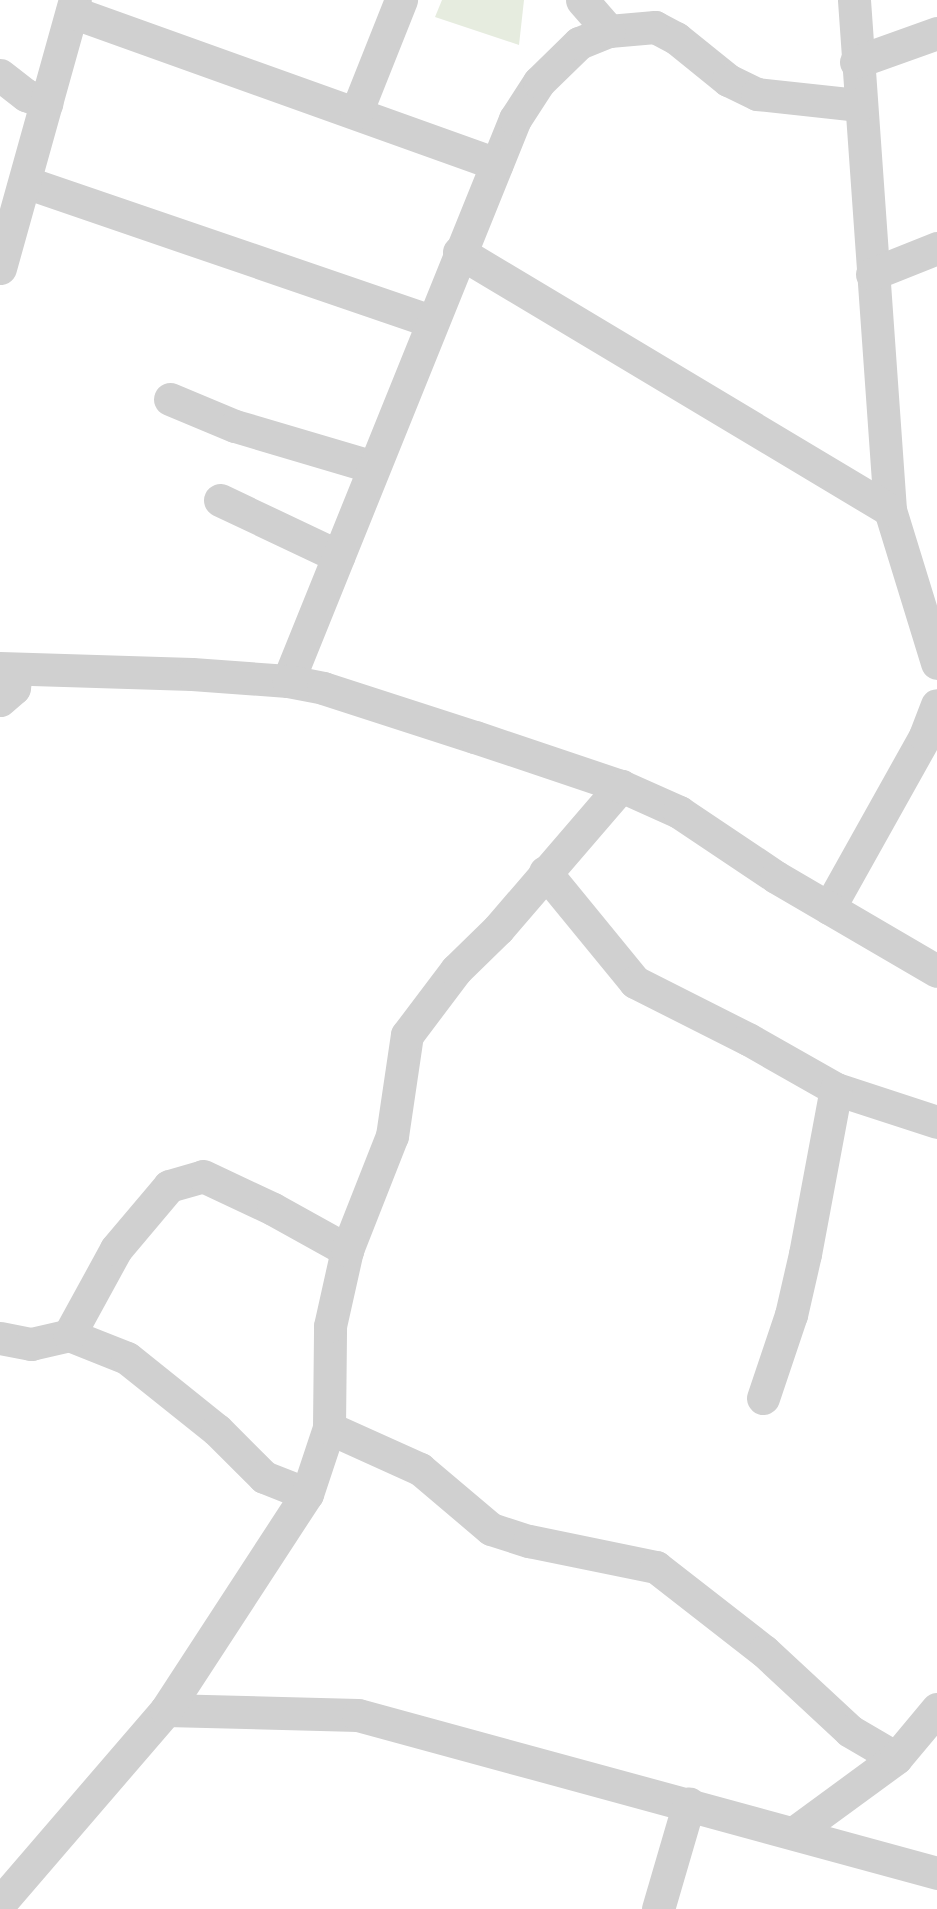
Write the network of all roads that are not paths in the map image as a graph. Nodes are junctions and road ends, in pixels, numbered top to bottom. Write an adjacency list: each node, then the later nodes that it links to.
1 (401, 0): 11 (street)
2 (582, 0): 5 (street)
3 (854, 0): 7 (street)
4 (73, 6): 9 (street); 11 (street)
5 (609, 31): 10 (street); 12 (street)
6 (937, 33): 7 (street)
7 (856, 62): 10 (street)
8 (0, 75): 9 (street)
9 (46, 103): 13 (street)
10 (859, 105): 17 (street)
11 (356, 113): 12 (street)
12 (497, 164): 15 (street)
13 (25, 182): 16 (street); 18 (street)
14 (937, 248): 17 (street)
15 (459, 252): 18 (street); 22 (street)
16 (0, 268)
17 (872, 274): 22 (street)
18 (432, 321): 20 (street)
19 (170, 399): 20 (street)
20 (373, 467): 23 (street)
21 (220, 500): 23 (street)
22 (890, 510): 24 (street)
23 (338, 556): 26 (street)
24 (937, 663)
25 (8, 669): 26 (street); 27 (street)
26 (288, 681): 29 (street)
27 (0, 700)
28 (937, 705): 31 (street)
29 (621, 786): 30 (street); 31 (street)
30 (545, 872): 33 (street); 35 (street)
31 (829, 908): 32 (street)
32 (937, 971)
33 (836, 1089): 34 (street); 38 (street)
34 (937, 1122)
35 (347, 1250): 36 (street); 39 (street)
36 (69, 1335): 37 (street); 40 (street)
37 (0, 1338)
38 (763, 1398)
39 (329, 1428): 40 (street); 43 (street)
40 (307, 1494): 42 (street)
41 (937, 1709): 43 (street)
42 (166, 1710): 44 (street); 47 (street)
43 (896, 1758): 45 (street)
44 (689, 1803): 45 (street); 48 (street)
45 (795, 1832): 46 (street)
46 (937, 1873)
47 (0, 1903)
48 (658, 1909)

